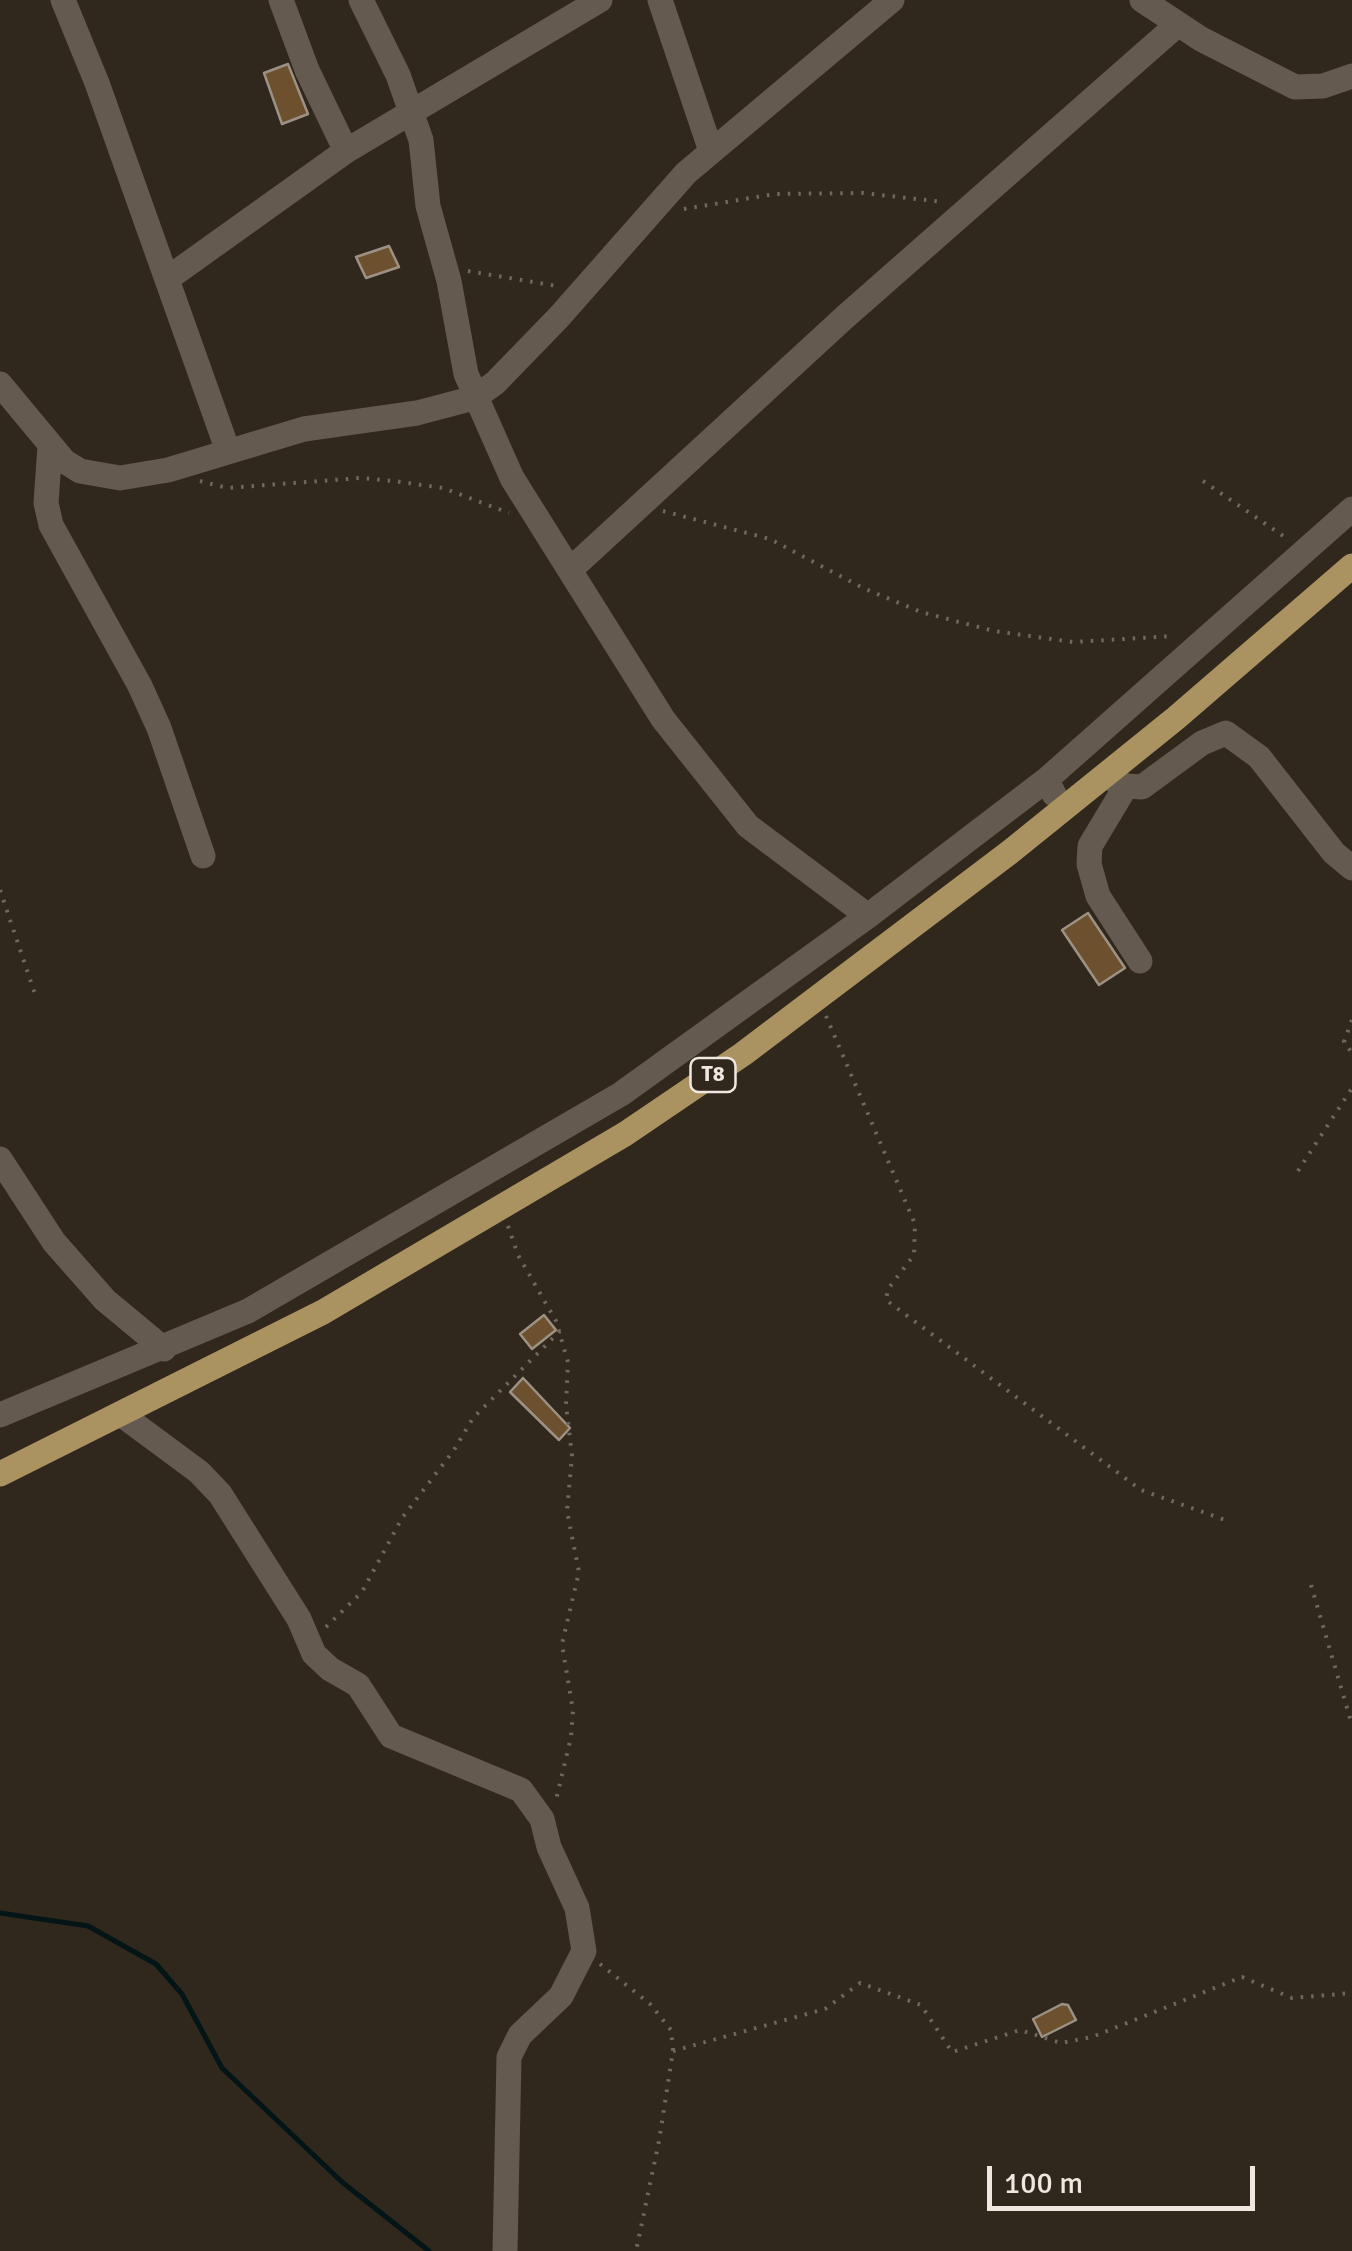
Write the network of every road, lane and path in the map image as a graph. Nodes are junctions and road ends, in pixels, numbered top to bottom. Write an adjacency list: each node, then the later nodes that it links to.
1 (63, 0): 16 (street)
2 (281, 0): 12 (street)
3 (361, 0): 10 (street)
4 (600, 0): 10 (street)
5 (660, 0): 11 (street)
6 (892, 0): 11 (street)
7 (1142, 0): 8 (street)
8 (1178, 25): 9 (street); 13 (street)
9 (1352, 76)
10 (412, 112): 12 (street); 15 (street)
11 (712, 150): 17 (street)
12 (346, 151): 16 (street)
13 (972, 206): 14 (path); 24 (street)
14 (680, 210)
15 (446, 268): 17 (path); 19 (street)
16 (167, 278): 21 (street)
17 (582, 290): 19 (street)
18 (0, 384): 20 (street)
19 (474, 398): 21 (street); 26 (street)
20 (50, 446): 22 (street); 34 (street)
21 (228, 451): 22 (street)
22 (168, 470): 26 (path)
23 (1204, 481): 27 (path)
24 (639, 506): 29 (street); 30 (path)
25 (1352, 509): 27 (street)
26 (541, 527): 29 (street)
27 (1307, 548): 31 (street)
28 (1352, 566): 32 (main road, T8)
29 (570, 570): 37 (street)
30 (1177, 636)
31 (1046, 780): 33 (street); 37 (street)
32 (1116, 781): 33 (main road, T8); 35 (street); 38 (street)
33 (1063, 810): 40 (main road, T8)
34 (202, 856)
35 (1352, 868)
36 (0, 890): 39 (path)
37 (868, 916): 48 (street)
38 (1140, 961)
39 (35, 994)
40 (820, 998): 46 (main road, T8); 52 (path)
41 (1352, 1020): 42 (path)
42 (1352, 1053)
43 (1352, 1088): 45 (path)
44 (0, 1159): 48 (street)
45 (1298, 1172)
46 (501, 1208): 47 (path); 49 (main road, T8)
47 (560, 1332): 54 (path); 56 (path)
48 (164, 1349): 50 (street)
49 (122, 1415): 51 (main road, T8); 54 (street)
50 (0, 1416)
51 (0, 1474)
52 (1228, 1521)
53 (1312, 1585): 55 (path)
54 (310, 1644): 56 (street)
55 (1352, 1725)
56 (542, 1819): 57 (street)
57 (584, 1951): 59 (path); 60 (street)
58 (1352, 1993): 59 (path)
59 (673, 2051): 61 (path)
60 (505, 2251)
61 (636, 2251)

